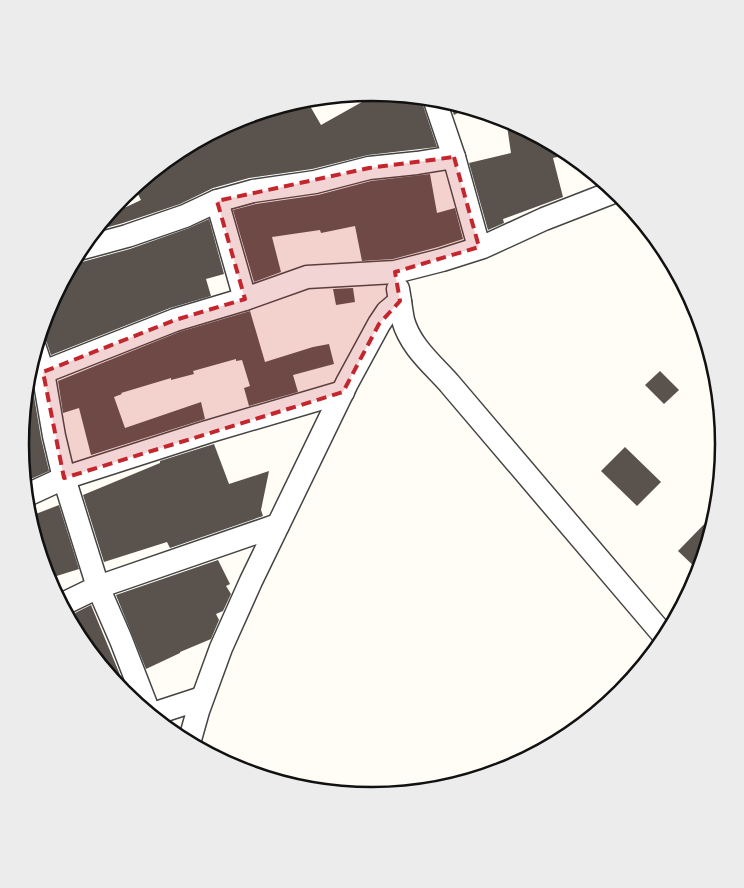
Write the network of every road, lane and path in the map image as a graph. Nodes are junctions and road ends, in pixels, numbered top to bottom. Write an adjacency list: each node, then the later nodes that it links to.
1 (437, 107): 2 (street)
2 (454, 157): 4 (street); 6 (street)
3 (607, 194): 6 (street)
4 (217, 201): 5 (street); 8 (street)
5 (93, 245)
6 (479, 247): 7 (street)
7 (395, 272): 8 (street); 9 (street)
8 (245, 299): 10 (street)
9 (400, 301): 11 (street); 17 (street)
10 (35, 376): 12 (street)
11 (343, 392): 12 (street); 14 (street)
12 (64, 478): 13 (street); 15 (street)
13 (32, 493)
14 (278, 525): 15 (street); 18 (street)
15 (98, 587): 16 (street); 19 (street)
16 (67, 602)
17 (660, 631)
18 (202, 698): 20 (street); 21 (street)
19 (144, 701)
20 (158, 712)
21 (191, 736)

